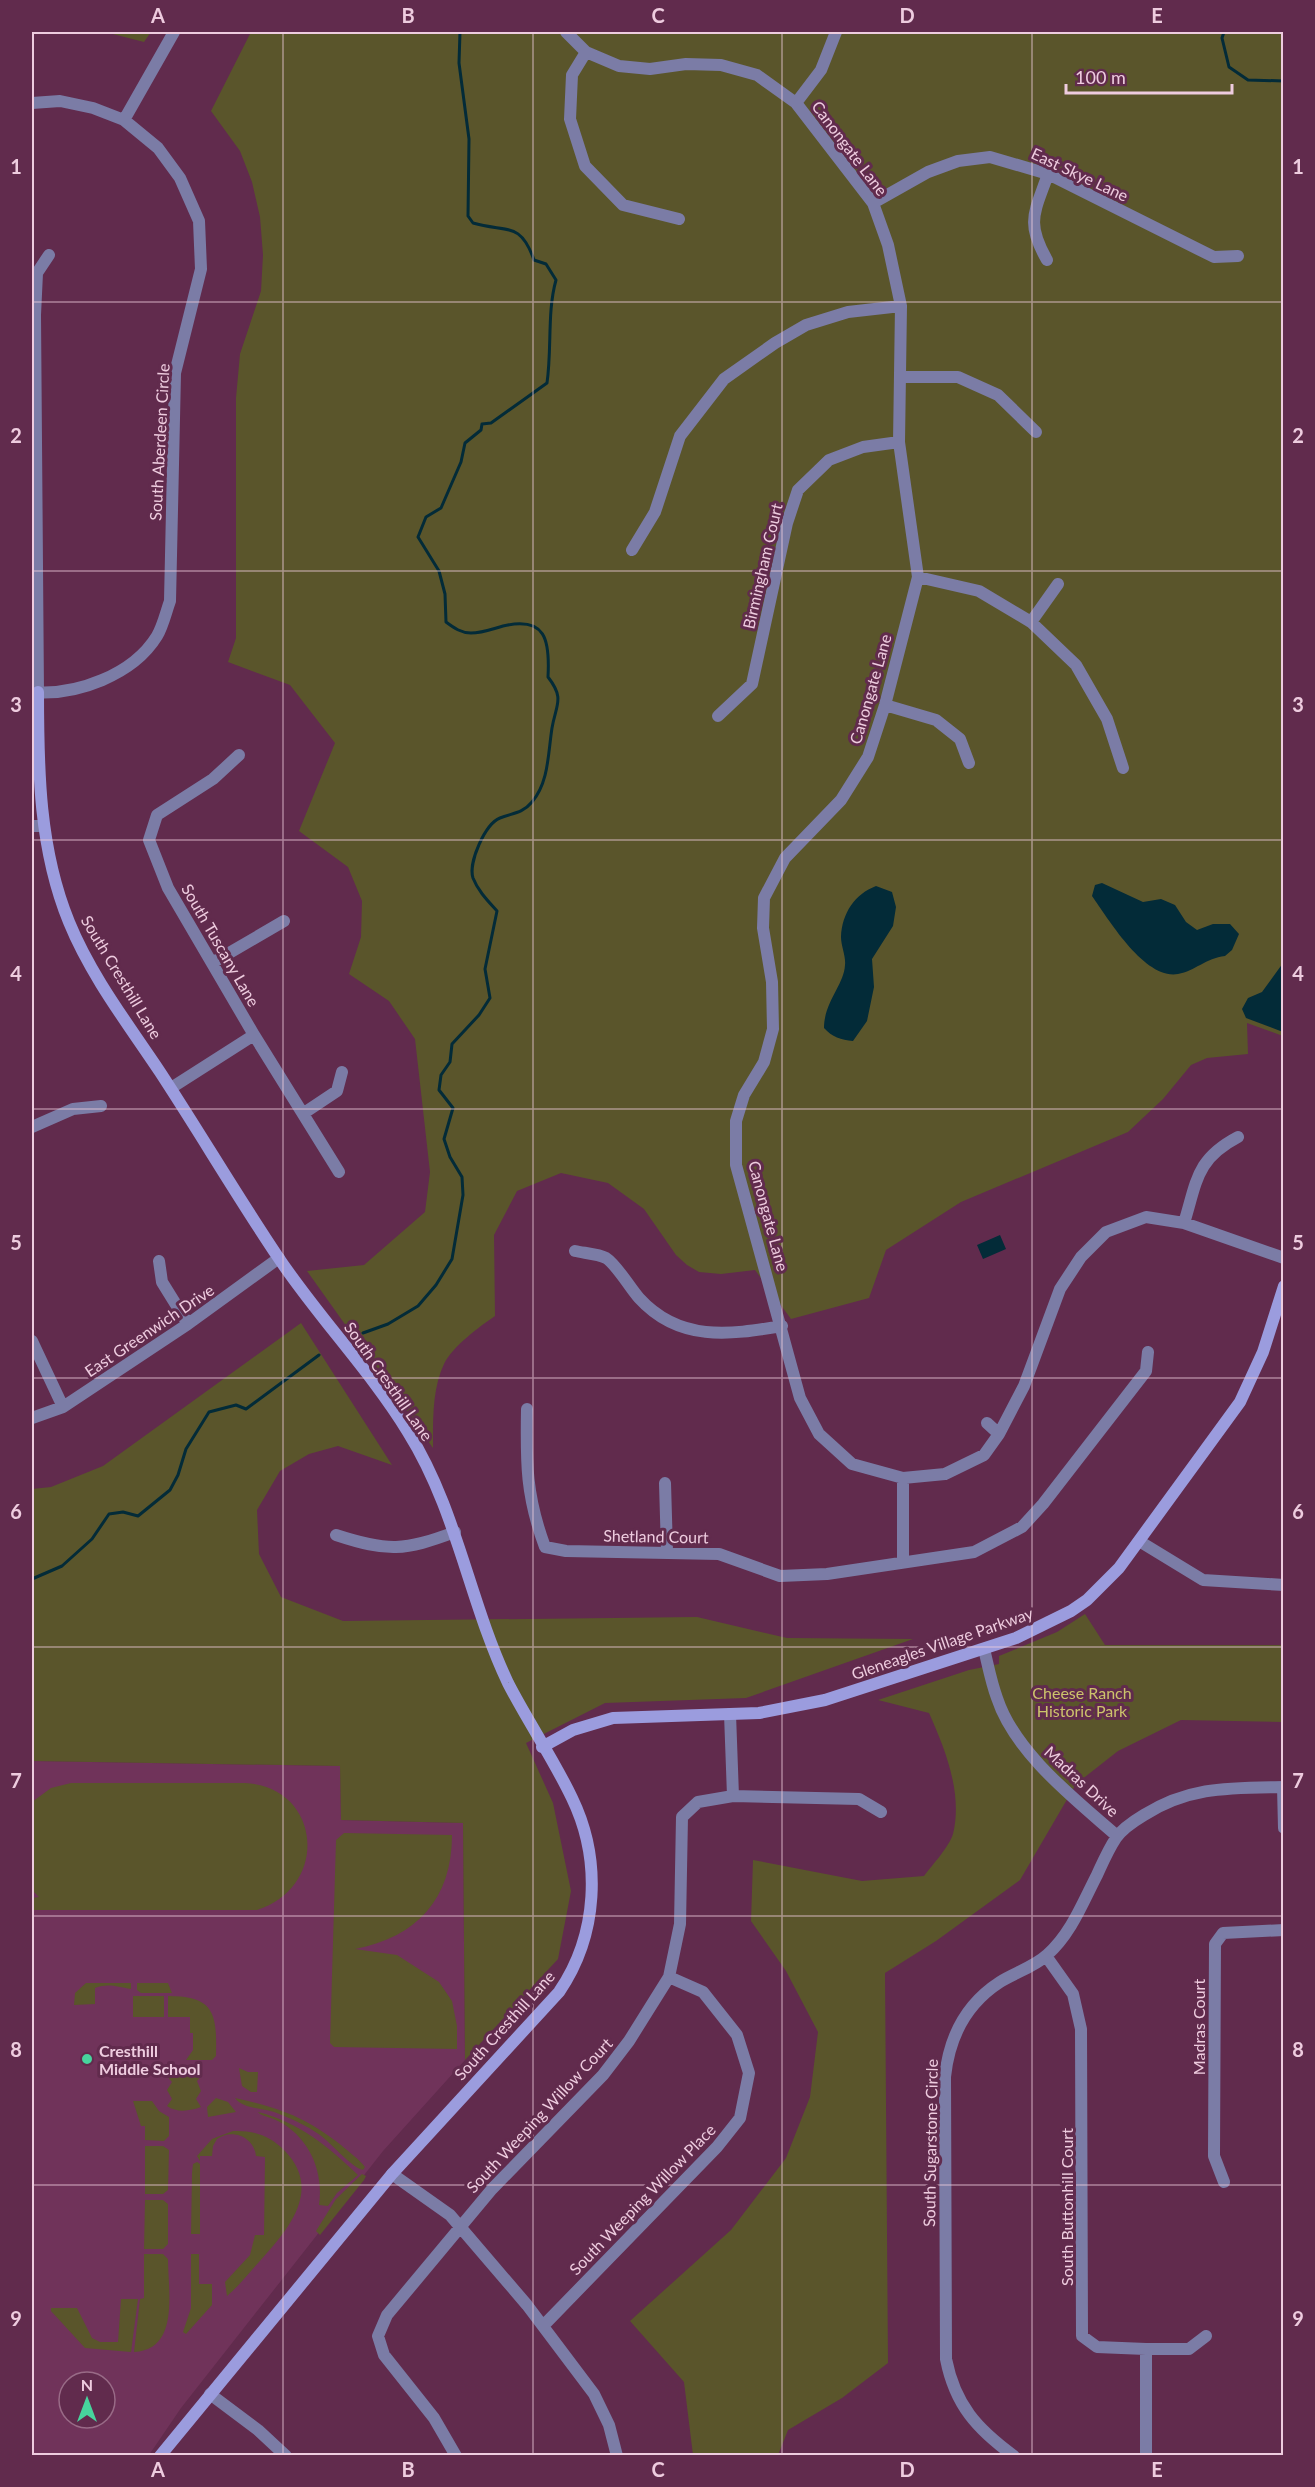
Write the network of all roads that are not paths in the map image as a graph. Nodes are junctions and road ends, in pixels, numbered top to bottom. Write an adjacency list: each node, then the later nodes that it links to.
1 (174, 32): 7 (street)
2 (566, 32): 4 (street)
3 (836, 32): 6 (street)
4 (586, 52): 6 (street, Canongate Lane); 10 (street)
5 (32, 103): 7 (street, South Aberdeen Circle)
6 (796, 103): 9 (street, Canongate Lane)
7 (124, 120): 22 (street, South Aberdeen Circle)
8 (1048, 174): 9 (street, East Skye Lane); 12 (street, East Skye Lane); 13 (street)
9 (873, 203): 14 (street, Canongate Lane)
10 (679, 219)
11 (49, 255): 22 (street, South Cresthill Lane)
12 (1238, 256)
13 (1047, 260)
14 (901, 306): 15 (street, Canongate Lane); 18 (street)
15 (901, 376): 16 (street); 17 (street, Canongate Lane)
16 (1036, 432)
17 (899, 442): 19 (street, Canongate Lane); 24 (street, Birmingham Court)
18 (632, 550)
19 (918, 577): 21 (street); 23 (street, Canongate Lane)
20 (1058, 584): 21 (street)
21 (1031, 622): 27 (street)
22 (35, 692): 28 (street, South Cresthill Lane)
23 (885, 705): 26 (street); 46 (street, Canongate Lane)
24 (718, 716)
25 (240, 755): 30 (street, South Tuscany Lane)
26 (969, 763)
27 (1123, 768)
28 (38, 826): 33 (street, South Cresthill Lane)
29 (284, 921): 30 (street)
30 (212, 963): 31 (street, South Tuscany Lane)
31 (254, 1035): 33 (street); 35 (street, South Tuscany Lane)
32 (342, 1072): 35 (street)
33 (171, 1088): 41 (street, South Cresthill Lane)
34 (101, 1106): 36 (street)
35 (304, 1113): 38 (street, South Tuscany Lane)
36 (32, 1127)
37 (1238, 1137): 39 (street)
38 (339, 1173)
39 (1184, 1223): 42 (street, Canongate Lane); 53 (street, Canongate Lane)
40 (574, 1251): 46 (street)
41 (279, 1258): 45 (street, East Greenwich Drive); 56 (street, South Cresthill Lane)
42 (1284, 1258)
43 (159, 1261): 45 (street)
44 (1284, 1286): 58 (street, Gleneagles Village Parkway)
45 (188, 1324): 49 (street, East Greenwich Drive)
46 (782, 1326): 54 (street, Canongate Lane)
47 (32, 1341): 49 (street)
48 (1148, 1352): 60 (street, Shetland Court)
49 (63, 1407): 51 (street, East Greenwich Drive)
50 (527, 1409): 59 (street, Shetland Court)
51 (32, 1418)
52 (987, 1423): 53 (street)
53 (999, 1434): 54 (street, Canongate Lane)
54 (903, 1478): 60 (street)
55 (665, 1483): 59 (street)
56 (455, 1532): 57 (street); 64 (street, South Cresthill Lane)
57 (336, 1535)
58 (1139, 1542): 61 (street); 62 (street, Gleneagles Village Parkway)
59 (667, 1551): 60 (street, Shetland Court)
60 (903, 1561)
61 (1284, 1585)
62 (984, 1649): 63 (street, Gleneagles Village Parkway); 69 (street, Madras Drive)
63 (730, 1714): 64 (street, Gleneagles Village Parkway); 66 (street)
64 (542, 1747): 73 (street, South Cresthill Lane)
65 (1283, 1787): 68 (street); 69 (street, South Sugarstone Circle)
66 (733, 1796): 67 (street, South Weeping Willow Court); 72 (street, South Weeping Willow Court)
67 (880, 1812)
68 (1284, 1828)
69 (1117, 1836): 71 (street, South Sugarstone Circle)
70 (1284, 1930): 74 (street, Madras Court)
71 (1046, 1956): 78 (street, South Buttonhill Court); 84 (street, South Sugarstone Circle)
72 (669, 1977): 75 (street, South Weeping Willow Court); 76 (street, South Weeping Willow Place)
73 (392, 2174): 75 (street); 79 (street, South Cresthill Lane)
74 (1224, 2182)
75 (460, 2227): 76 (street); 82 (street, South Weeping Willow Court)
76 (543, 2326): 83 (street)
77 (1206, 2336): 78 (street, South Buttonhill Court)
78 (1146, 2349): 85 (street)
79 (210, 2394): 80 (street); 81 (street, South Cresthill Lane)
80 (280, 2453)
81 (160, 2456)
82 (456, 2456)
83 (617, 2456)
84 (1014, 2456)
85 (1146, 2456)

